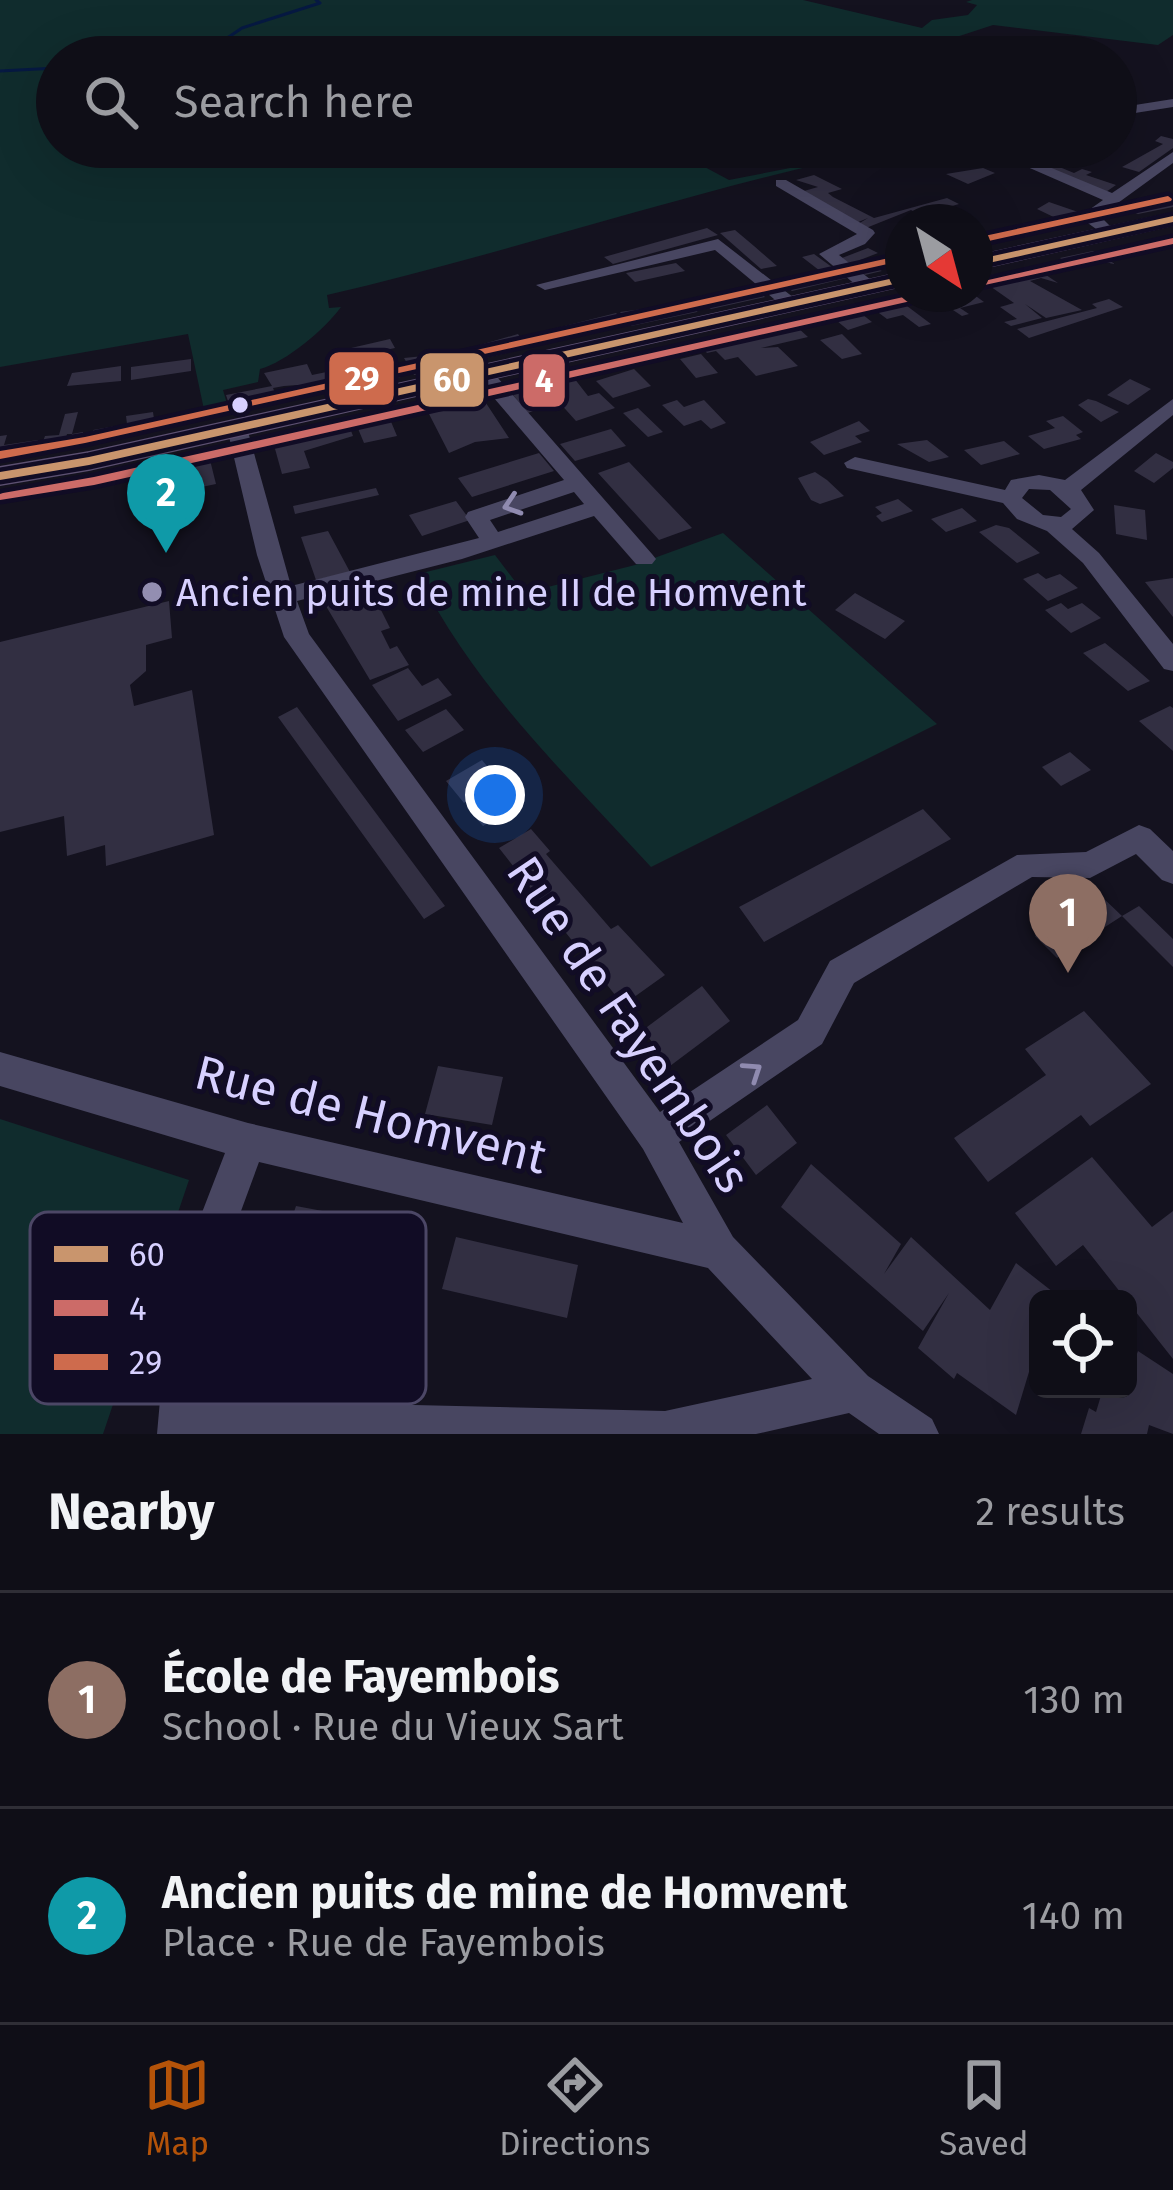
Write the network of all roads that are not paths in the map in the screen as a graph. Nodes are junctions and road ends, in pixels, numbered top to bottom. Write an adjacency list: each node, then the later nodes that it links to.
1 (1173, 103): 2 (street)
2 (1137, 109)
3 (1173, 155): 6 (street)
4 (1039, 168): 6 (street)
5 (781, 183): 12 (street)
6 (1113, 199): 8 (street)
7 (1173, 219): 8 (main road)
8 (1110, 234): 9 (main road)
9 (993, 259)
10 (885, 283): 12 (main road)
11 (545, 285): 13 (street)
12 (869, 287): 13 (main road)
13 (791, 305): 14 (main road)
14 (483, 373): 16 (main road); 19 (street)
15 (1173, 405): 20 (street)
16 (237, 428): 18 (main road); 26 (street, Rue de Fayembois)
17 (855, 463): 21 (street)
18 (0, 476)
19 (578, 483): 22 (street); 24 (street, one-way to 24)
20 (1068, 489): 21 (street); 23 (street)
21 (1011, 498): 23 (street)
22 (599, 507): 24 (street); 25 (street)
23 (1052, 524): 27 (street)
24 (494, 542): 26 (street)
25 (644, 559)
26 (283, 596): 30 (street, Rue de Fayembois)
27 (1173, 662)
28 (1173, 871): 30 (street, one-way to 28)
29 (0, 1069): 31 (street, Rue de Homvent)
30 (656, 1136): 33 (street, Rue de Fayembois)
31 (248, 1141): 32 (street); 33 (street, Rue de Homvent)
32 (221, 1212)
33 (719, 1251): 34 (street, Rue de Fayembois)
34 (853, 1391): 35 (street); 36 (street, Rue de Fayembois)
35 (180, 1427)
36 (917, 1434)

